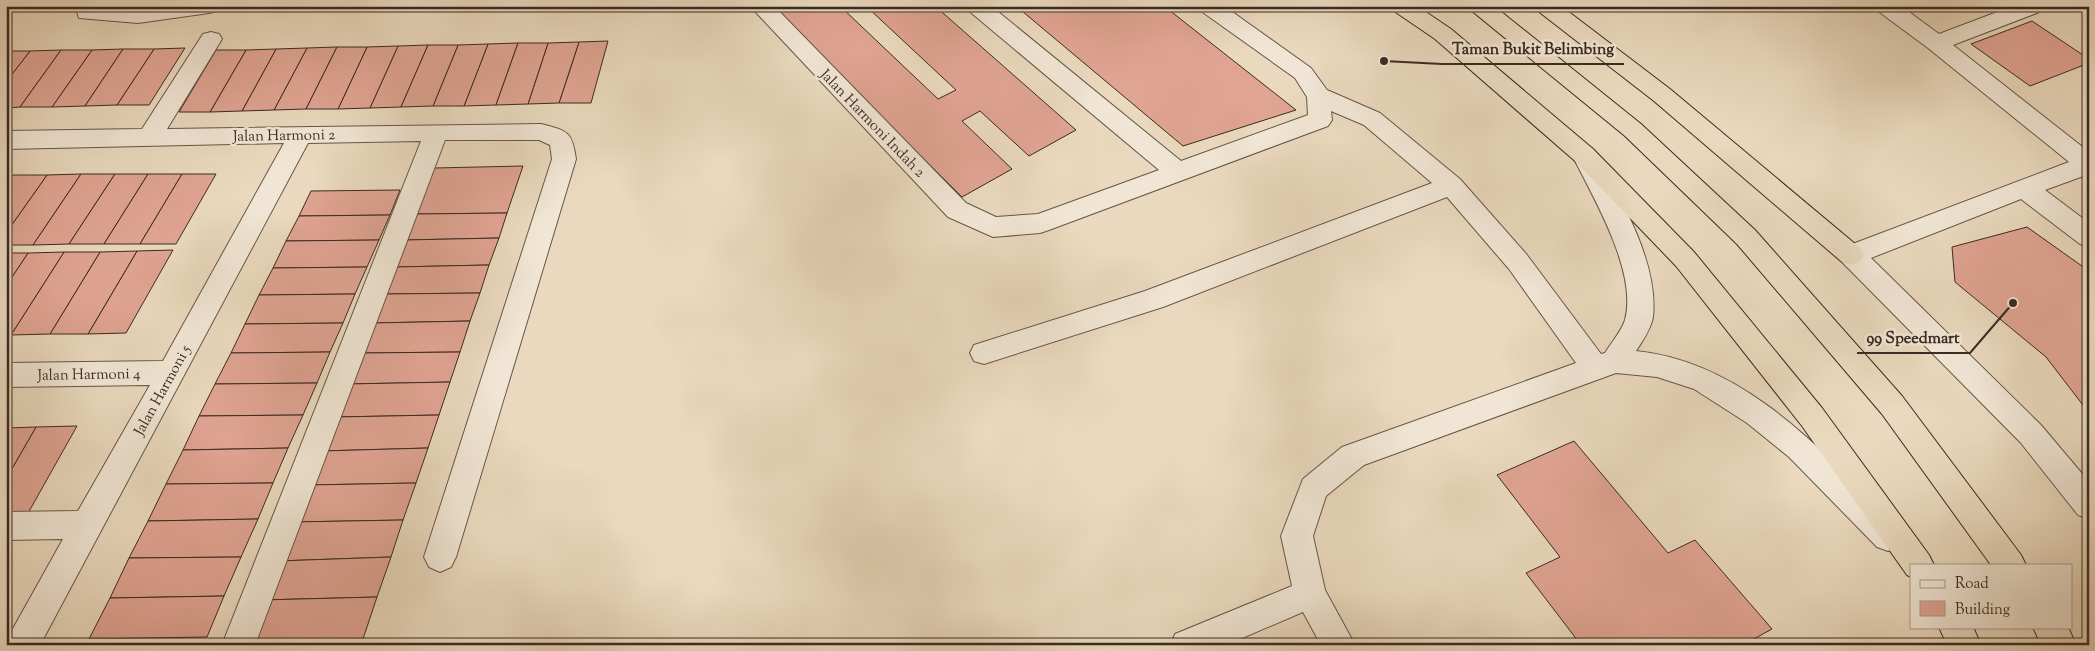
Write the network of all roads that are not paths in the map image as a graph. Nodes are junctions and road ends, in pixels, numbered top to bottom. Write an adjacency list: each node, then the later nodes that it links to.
1 (86, 6): 2 (street)
2 (209, 6)
3 (761, 6): 20 (street, Jalan Harmoni Indah 2)
4 (977, 6): 20 (street)
5 (1209, 6): 13 (street)
6 (1402, 6): 18 (highway)
7 (1480, 6): 35 (highway)
8 (1546, 6): 24 (highway)
9 (1886, 6): 12 (street)
10 (2034, 6): 12 (street)
11 (212, 39): 16 (street)
12 (1936, 43): 19 (street)
13 (1320, 108): 20 (street); 21 (street)
14 (436, 132): 15 (street, Jalan Harmoni 2); 32 (street, Jalan Harmoni 2); 40 (street)
15 (300, 135): 16 (street, Jalan Harmoni 2); 27 (street, Jalan Harmoni 5)
16 (149, 138): 17 (street, Jalan Harmoni 2)
17 (6, 140)
18 (1584, 155): 26 (street); 33 (highway)
19 (2089, 165): 22 (street)
20 (1179, 173)
21 (1451, 185): 25 (street); 26 (street)
22 (2025, 189): 23 (street); 24 (street)
23 (2089, 237)
24 (1851, 255): 29 (street)
25 (984, 353)
26 (1605, 364): 34 (street); 36 (street)
27 (171, 373): 28 (street, Jalan Harmoni 4); 30 (street, Jalan Harmoni 5)
28 (6, 375)
29 (2089, 505)
30 (86, 525): 31 (street); 39 (street, Jalan Harmoni 5)
31 (6, 526)
32 (440, 557)
33 (1916, 564)
34 (1916, 564)
35 (2009, 564)
36 (1310, 594): 41 (street); 42 (street)
37 (1956, 628): 43 (highway)
38 (2050, 628): 44 (highway)
39 (22, 645)
40 (238, 645)
41 (1187, 645)
42 (1339, 645)
43 (1965, 645)
44 (2060, 645)

